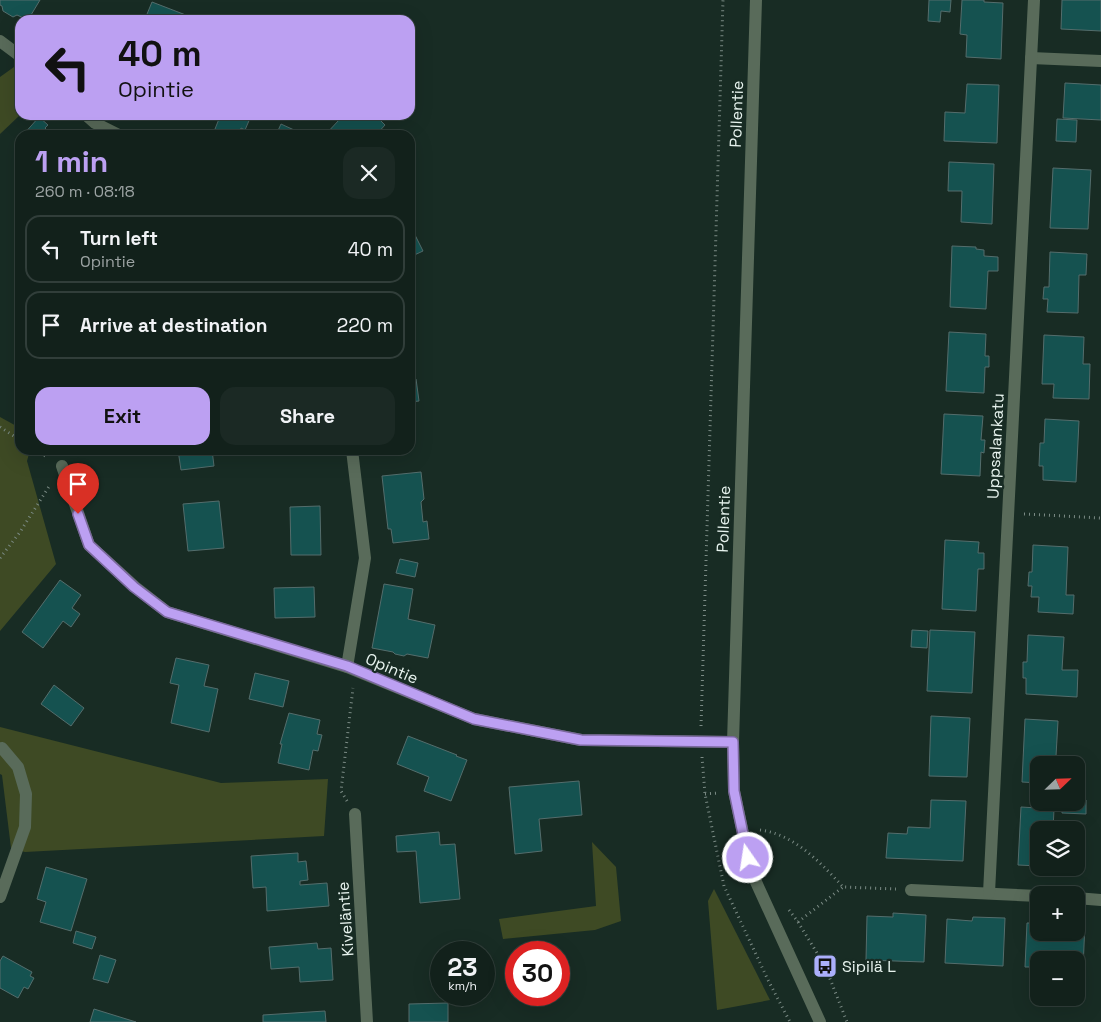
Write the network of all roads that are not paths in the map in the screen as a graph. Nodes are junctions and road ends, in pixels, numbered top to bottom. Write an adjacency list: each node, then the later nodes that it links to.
1 (756, 0): 12 (street, Pollentie)
2 (1034, 0): 5 (street, Uppsalankatu)
3 (0, 40): 4 (street)
4 (15, 52)
5 (1031, 58): 6 (street); 16 (street, Uppsalankatu)
6 (1101, 61)
7 (92, 120): 8 (street)
8 (109, 130)
9 (353, 455): 11 (street)
10 (62, 466): 11 (street, Opintie)
11 (351, 668): 12 (street, Opintie)
12 (733, 742): 22 (street, Pollentie)
13 (2, 748): 18 (street)
14 (355, 814): 21 (street, Kiveläntie)
15 (911, 890): 16 (street)
16 (989, 893): 17 (street)
17 (1030, 895)
18 (0, 897)
19 (1085, 899): 20 (street)
20 (1101, 900)
21 (367, 1022)
22 (820, 1022)

